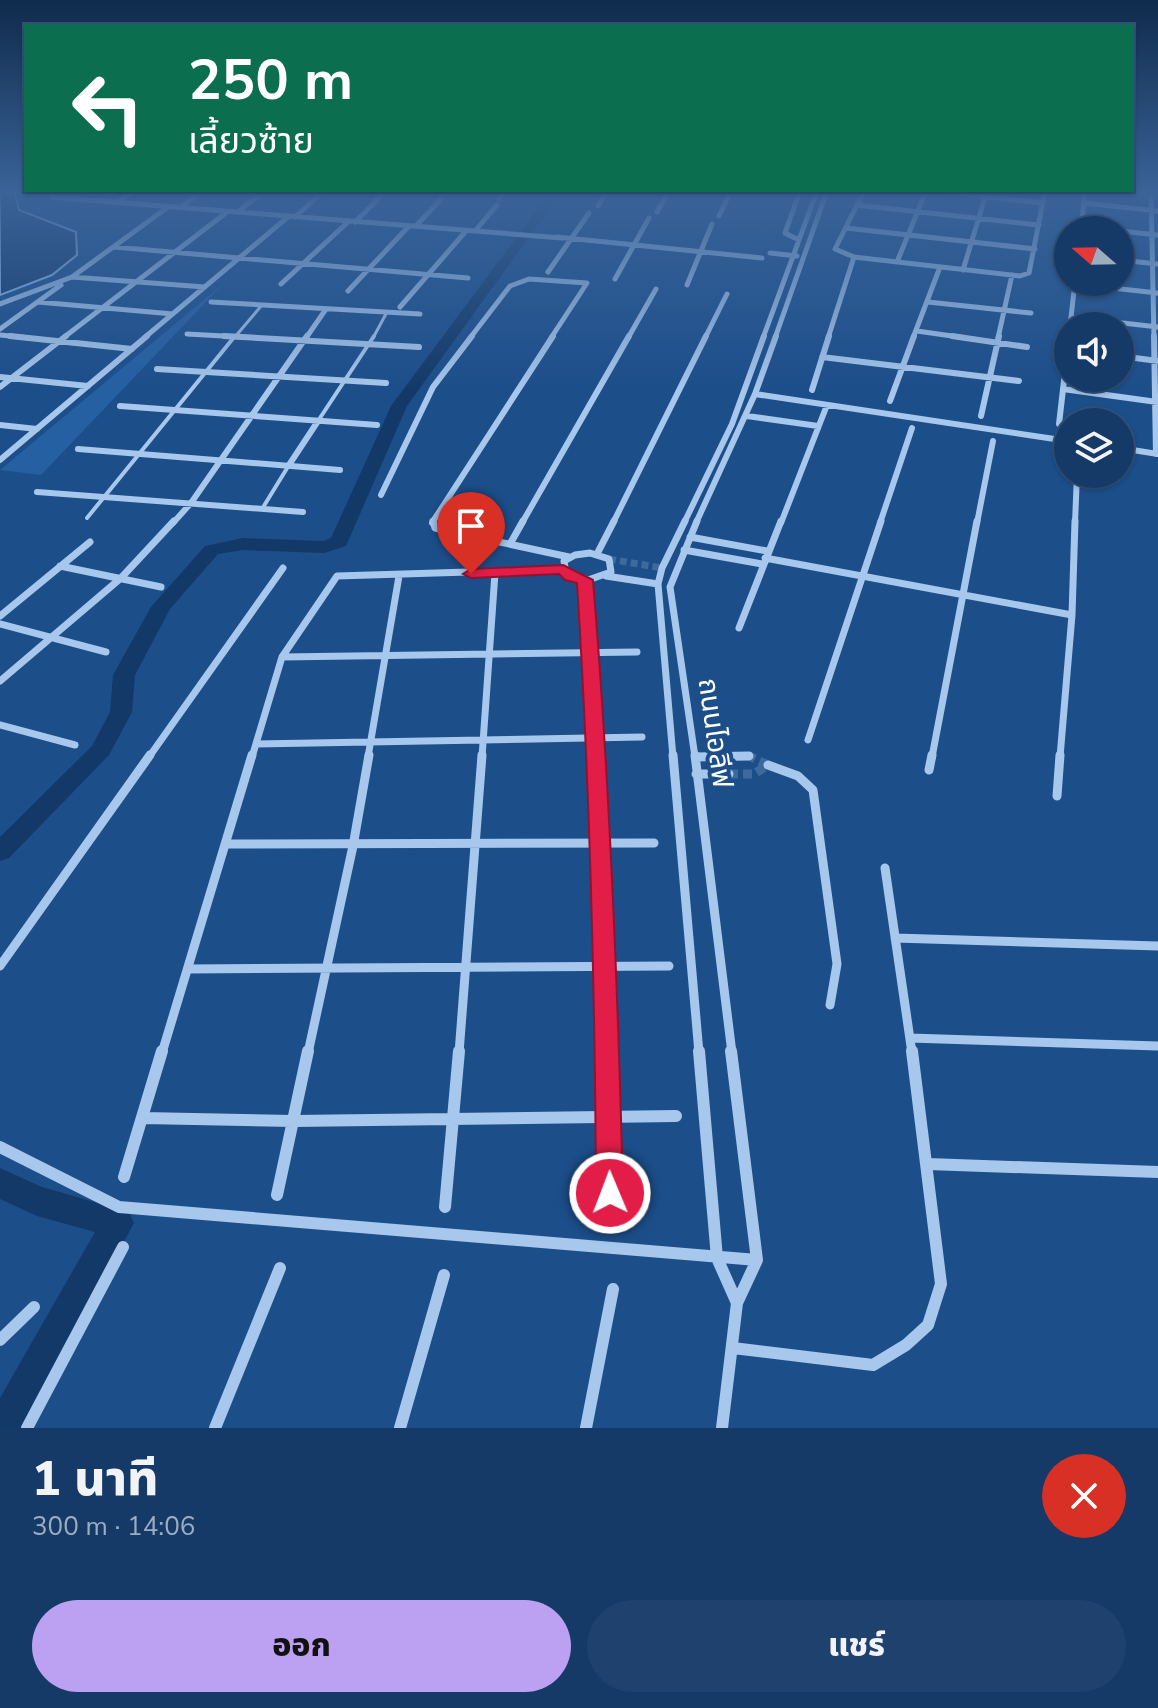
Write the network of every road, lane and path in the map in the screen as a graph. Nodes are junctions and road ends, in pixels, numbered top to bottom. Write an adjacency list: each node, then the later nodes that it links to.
1 (854, 257): 67 (street)
2 (99, 258): 29 (street)
3 (168, 258): 32 (street)
4 (236, 258): 5 (street)
5 (240, 258): 21 (street); 35 (street)
6 (310, 258): 21 (street)
7 (380, 258): 24 (street)
8 (442, 258): 27 (street)
9 (558, 258): 26 (street)
10 (627, 258): 31 (street)
11 (699, 258): 34 (street)
12 (787, 258): 13 (street)
13 (792, 258): 18 (street); 133 (street, ถนนไอลีฟ)
14 (860, 258): 19 (street)
15 (899, 258): 19 (street)
16 (967, 258): 25 (street)
17 (1033, 258): 28 (street)
18 (803, 259): 84 (street, ถนนไอลีฟ)
19 (897, 262): 23 (street)
20 (1134, 262): 22 (street)
21 (304, 263): 24 (street); 33 (street)
22 (1155, 264): 39 (street)
23 (940, 267): 25 (street); 43 (street)
24 (368, 269): 27 (street); 38 (street)
25 (963, 270): 28 (street)
26 (548, 272)
27 (428, 274): 30 (street); 46 (street)
28 (1012, 275): 49 (street)
29 (72, 277): 32 (street); 41 (street); 44 (street)
30 (468, 278)
31 (615, 279)
32 (136, 282): 35 (street); 47 (street)
33 (281, 284)
34 (687, 285)
35 (205, 287): 52 (street)
36 (656, 289): 119 (street)
37 (1134, 290): 39 (street)
38 (348, 291)
39 (1155, 293): 55 (street)
40 (727, 294): 121 (street)
41 (38, 302): 47 (street); 57 (street)
42 (211, 302): 45 (street)
43 (928, 302): 49 (street); 56 (street)
44 (0, 304)
45 (262, 305): 48 (street); 59 (lane)
46 (400, 307)
47 (103, 308): 52 (street); 60 (street)
48 (326, 309): 50 (street); 61 (street)
49 (1005, 311): 51 (street); 62 (street)
50 (387, 312): 53 (street); 63 (lane)
51 (1031, 313)
52 (173, 314): 66 (street)
53 (420, 314)
54 (1134, 324): 55 (street)
55 (1156, 327): 69 (street)
56 (917, 331): 62 (street); 70 (street)
57 (0, 332): 60 (street)
58 (187, 334): 59 (street)
59 (236, 337): 61 (street); 72 (lane)
60 (59, 341): 66 (street); 76 (street)
61 (305, 341): 63 (street); 73 (street)
62 (998, 343): 65 (street); 75 (street)
63 (370, 344): 64 (street); 77 (lane)
64 (419, 347)
65 (1027, 347)
66 (132, 349): 80 (street)
67 (822, 357): 70 (street); 82 (street)
68 (1134, 358): 69 (street)
69 (1156, 361): 86 (street)
70 (904, 366): 75 (street); 85 (street)
71 (157, 369): 72 (street)
72 (207, 372): 73 (street); 89 (lane)
73 (279, 376): 77 (street); 90 (street)
74 (0, 377): 76 (street)
75 (990, 377): 78 (street); 92 (street)
76 (11, 378): 80 (street); 81 (street)
77 (345, 380): 79 (street); 93 (lane)
78 (1019, 381)
79 (386, 383)
80 (88, 386): 98 (street)
81 (0, 387)
82 (812, 390)
83 (1085, 392): 86 (street)
84 (755, 394): 87 (street); 91 (street, ถนนไอลีฟ)
85 (890, 401)
86 (1157, 402): 104 (street)
87 (827, 405): 96 (street); 99 (street)
88 (120, 406): 89 (street)
89 (172, 410): 90 (street); 103 (lane)
90 (252, 416): 93 (street); 106 (street)
91 (747, 416): 96 (street); 117 (street, ถนนไอลีฟ)
92 (981, 416)
93 (318, 421): 95 (street); 107 (street)
94 (0, 425): 98 (street)
95 (377, 425)
96 (818, 426): 123 (street)
97 (912, 428): 130 (street)
98 (37, 429): 105 (street)
99 (1054, 439)
100 (993, 441): 135 (street)
101 (78, 449): 103 (street)
102 (1134, 450): 104 (street)
103 (137, 454): 106 (street); 112 (lane)
104 (1157, 454)
105 (0, 460)
106 (222, 460): 107 (street); 113 (street)
107 (289, 465): 108 (street); 114 (lane)
108 (340, 470)
109 (1077, 488): 137 (street)
110 (37, 492): 112 (street)
111 (381, 495): 119 (street)
112 (102, 497): 113 (street); 116 (lane)
113 (191, 503): 114 (street); 131 (street)
114 (262, 509): 115 (street)
115 (303, 512)
116 (87, 518)
117 (690, 537): 120 (street, ถนนไอลีฟ); 123 (street)
118 (90, 542): 124 (street)
119 (510, 544): 122 (street)
120 (684, 550): 123 (street); 158 (street, ถนนไอลีฟ)
121 (597, 554): 122 (street); 129 (street)
122 (569, 557): 126 (street)
123 (765, 557): 130 (street); 140 (street)
124 (60, 566): 131 (street); 136 (street)
125 (283, 568): 172 (street)
126 (563, 569): 127 (street); 132 (street)
127 (495, 573): 128 (street); 145 (street)
128 (399, 576): 146 (street); 147 (street)
129 (606, 576): 132 (street); 133 (street)
130 (861, 576): 135 (street); 153 (street)
131 (121, 578): 134 (street); 141 (street)
132 (585, 580): 144 (street)
133 (658, 584): 194 (street, ถนนไอลีฟ)
134 (161, 587)
135 (964, 595): 137 (street); 160 (street)
136 (4, 609): 138 (street)
137 (1072, 615): 163 (street)
138 (0, 616)
139 (0, 624): 141 (street)
140 (739, 628)
141 (52, 637): 142 (street); 148 (street)
142 (106, 652)
143 (637, 652): 144 (street)
144 (592, 653): 145 (street); 151 (street)
145 (491, 654): 147 (street); 152 (street)
146 (282, 657): 147 (street); 155 (street)
147 (386, 657): 154 (street)
148 (0, 681)
149 (0, 725): 156 (street)
150 (642, 737): 151 (street)
151 (597, 738): 152 (street); 166 (street)
152 (484, 739): 154 (street); 168 (street)
153 (808, 740)
154 (372, 741): 155 (street); 167 (street)
155 (256, 744): 165 (street)
156 (75, 745)
157 (749, 756): 158 (street)
158 (695, 757): 161 (street, ถนนไอลีฟ)
159 (768, 765): 178 (street)
160 (929, 770)
161 (696, 774): 162 (street); 195 (street, ถนนไอลีฟ)
162 (729, 774)
163 (1057, 796)
164 (654, 843): 166 (street)
165 (227, 844): 167 (street); 176 (street)
166 (601, 844): 168 (street); 174 (street)
167 (353, 846): 168 (street); 177 (street)
168 (474, 846): 175 (street)
169 (885, 868): 170 (street)
170 (895, 938): 171 (street); 179 (street)
171 (1158, 946)
172 (0, 966)
173 (669, 966): 174 (street)
174 (606, 967): 175 (street); 181 (street)
175 (467, 968): 177 (street); 184 (street)
176 (188, 969): 177 (street); 183 (street)
177 (327, 969): 185 (street)
178 (830, 1005)
179 (910, 1038): 180 (street); 187 (street)
180 (1158, 1046)
181 (609, 1115): 182 (street); 184 (street); 192 (street)
182 (676, 1116)
183 (143, 1118): 185 (street); 189 (street)
184 (452, 1119): 185 (street); 191 (street)
185 (293, 1121): 190 (street)
186 (0, 1147): 194 (street)
187 (928, 1164): 188 (street); 202 (street)
188 (1158, 1172)
189 (124, 1177)
190 (277, 1195)
191 (445, 1207)
192 (610, 1219)
193 (123, 1247): 203 (street)
194 (717, 1258): 195 (street); 199 (street, ถนนไอลีฟ)
195 (757, 1260): 199 (street, ถนนไอลีฟ)
196 (280, 1268): 204 (street)
197 (444, 1275): 205 (street)
198 (613, 1289): 206 (street)
199 (737, 1303): 202 (street, ถนนไอลีฟ)
200 (34, 1307): 201 (street)
201 (0, 1340)
202 (733, 1348): 207 (street, ถนนไอลีฟ)
203 (27, 1428)
204 (215, 1428)
205 (400, 1428)
206 (586, 1428)
207 (722, 1428)

